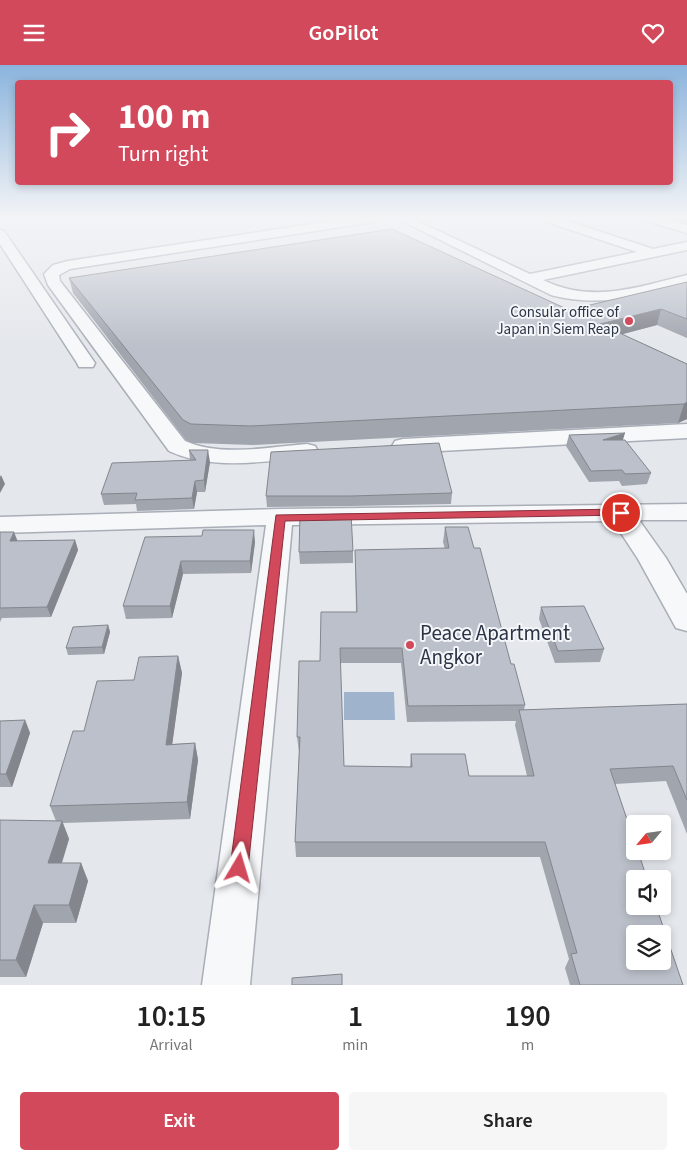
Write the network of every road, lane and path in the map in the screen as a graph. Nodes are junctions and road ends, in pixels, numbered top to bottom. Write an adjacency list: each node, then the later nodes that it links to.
1 (18, 261): 7 (street)
2 (94, 261): 10 (street)
3 (491, 261): 5 (street)
4 (618, 261): 5 (street)
5 (528, 279): 6 (street)
6 (687, 279)
7 (86, 363)
8 (687, 431): 9 (street)
9 (382, 447)
10 (323, 450)
11 (687, 511): 12 (street)
12 (621, 513): 13 (street); 15 (street)
13 (280, 517): 14 (street); 16 (street)
14 (0, 525)
15 (687, 621)
16 (226, 985)

